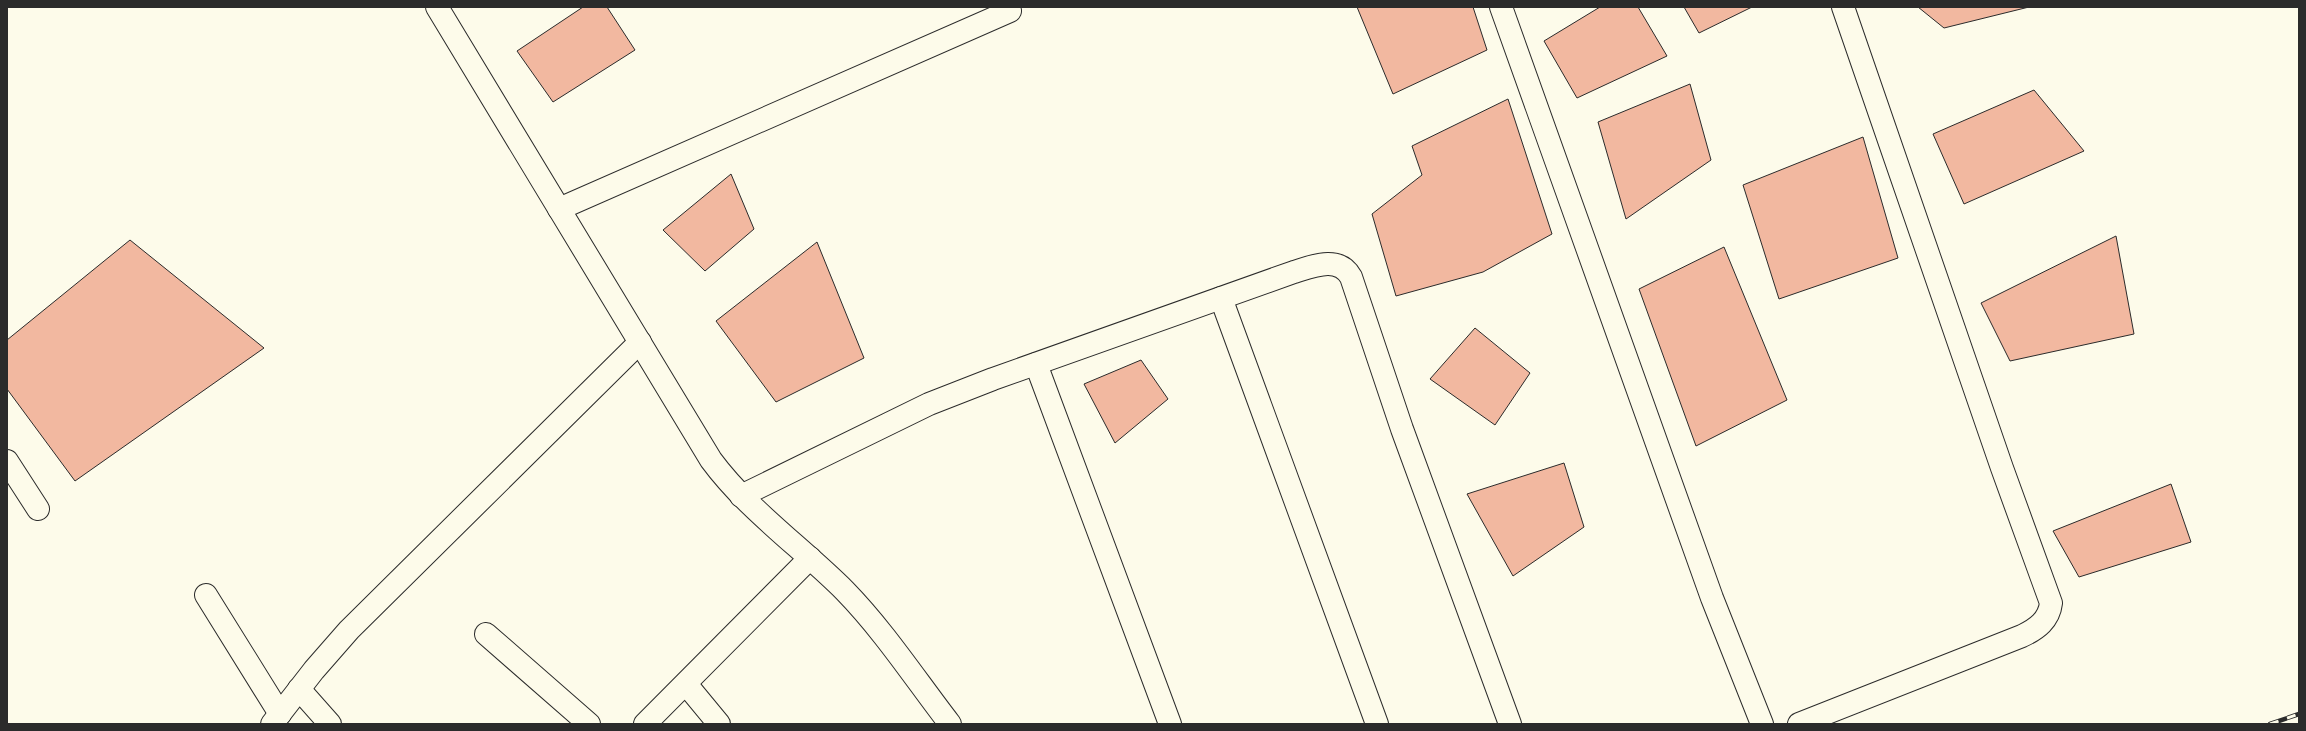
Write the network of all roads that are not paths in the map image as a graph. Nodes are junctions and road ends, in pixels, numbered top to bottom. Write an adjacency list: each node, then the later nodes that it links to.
1 (437, 7): 5 (street)
2 (1501, 7): 26 (street)
3 (1843, 7): 27 (street)
4 (1010, 11): 5 (street)
5 (559, 209): 7 (street)
6 (1221, 298): 8 (street); 24 (street); 25 (street)
7 (640, 342): 10 (street); 16 (street)
8 (1036, 364): 10 (street); 23 (street)
9 (7, 461): 11 (street)
10 (741, 496): 12 (street)
11 (38, 509)
12 (810, 558): 15 (street); 22 (street)
13 (206, 595): 17 (street)
14 (486, 634): 19 (street)
15 (686, 684): 20 (street); 21 (street)
16 (299, 689): 17 (street); 18 (street)
17 (276, 719)
18 (330, 724)
19 (589, 724)
20 (645, 724)
21 (719, 724)
22 (950, 724)
23 (1170, 724)
24 (1377, 724)
25 (1510, 724)
26 (1762, 724)
27 (1799, 724)

